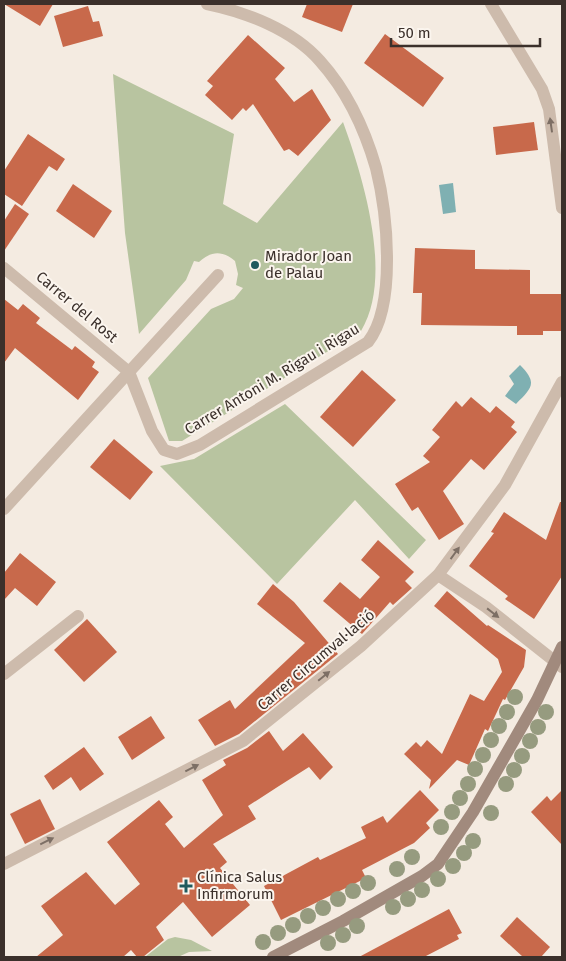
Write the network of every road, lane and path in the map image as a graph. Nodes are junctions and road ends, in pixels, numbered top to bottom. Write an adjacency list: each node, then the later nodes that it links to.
1 (206, 4): 6 (street, Carrer Antoni M. Rigau i Rigau)
2 (491, 4): 3 (street, one-way to 2)
3 (562, 208)
4 (4, 268): 6 (street, Carrer del Rost)
5 (218, 275): 6 (street)
6 (129, 372): 8 (street)
7 (562, 382): 9 (street, Carrer Circumval·lació, one-way to 7)
8 (4, 509)
9 (438, 575): 12 (street, one-way to 12); 14 (street, Carrer Circumval·lació, one-way to 9)
10 (78, 616): 13 (street)
11 (562, 647): 12 (main road)
12 (559, 664): 15 (main road)
13 (4, 674)
14 (4, 864)
15 (273, 957)

